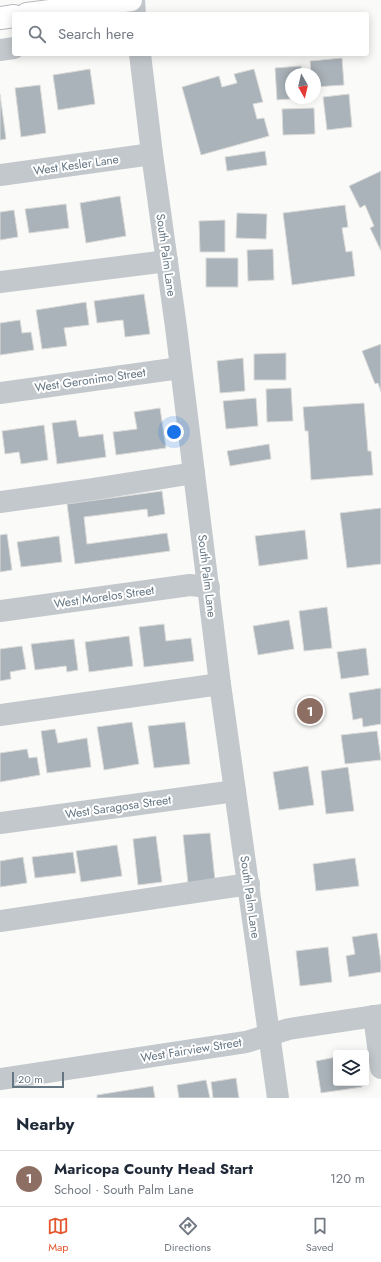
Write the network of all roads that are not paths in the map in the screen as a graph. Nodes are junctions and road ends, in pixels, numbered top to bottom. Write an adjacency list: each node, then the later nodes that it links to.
1 (132, 0): 2 (main road); 3 (street)
2 (42, 12)
3 (135, 12)
4 (12, 16): 5 (main road)
5 (0, 18)
6 (12, 48): 7 (street)
7 (0, 50)
8 (140, 56): 9 (street, South Palm Lane)
9 (152, 154): 10 (street, West Kesler Lane); 11 (street, South Palm Lane)
10 (0, 175)
11 (167, 261): 12 (street); 13 (street, South Palm Lane)
12 (0, 282)
13 (180, 368): 14 (street, West Geronimo Street); 15 (street, South Palm Lane)
14 (0, 393)
15 (194, 473): 16 (street); 17 (street, South Palm Lane)
16 (0, 502)
17 (209, 587): 18 (street, West Morelos Street); 19 (street, South Palm Lane)
18 (0, 611)
19 (220, 684): 20 (street); 21 (street, South Palm Lane)
20 (0, 715)
21 (235, 790): 22 (street, West Saragosa Street); 23 (street, South Palm Lane)
22 (0, 823)
23 (249, 884): 24 (street); 26 (street, South Palm Lane)
24 (0, 921)
25 (377, 1015): 26 (street, West Fairview Street); 27 (street)
26 (270, 1035): 28 (street, West Fairview Street); 29 (street, South Palm Lane)
27 (381, 1068)
28 (0, 1079)
29 (278, 1098)

